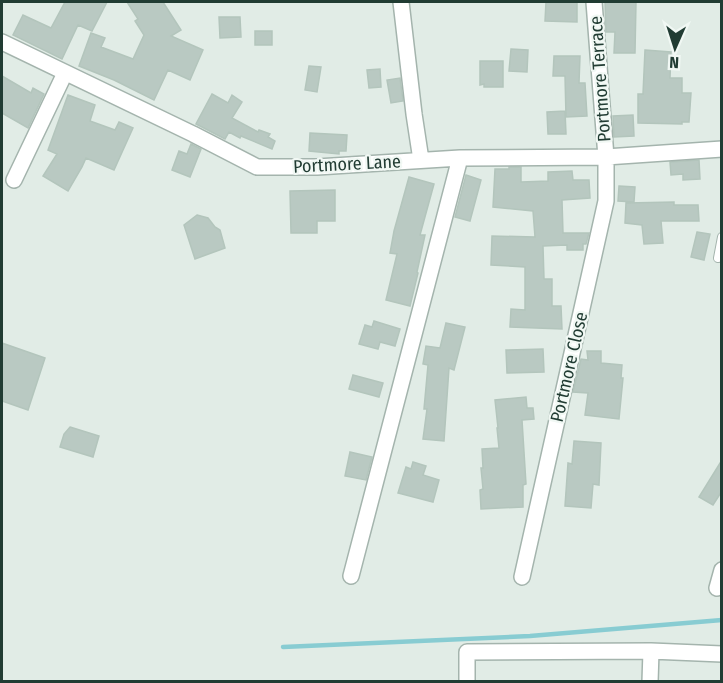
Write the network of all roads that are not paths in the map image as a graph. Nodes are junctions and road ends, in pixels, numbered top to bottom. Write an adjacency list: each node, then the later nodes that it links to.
1 (401, 2): 8 (street)
2 (594, 2): 6 (street, Portmore Terrace)
3 (2, 42): 4 (street, Portmore Lane)
4 (65, 72): 8 (street, Portmore Lane); 9 (street)
5 (722, 149): 6 (street, Portmore Lane)
6 (606, 157): 7 (street, Portmore Lane); 14 (street, Portmore Close)
7 (460, 158): 8 (street, Portmore Lane); 13 (street)
8 (421, 160)
9 (14, 180)
10 (722, 237): 11 (lane)
11 (718, 258)
12 (722, 570): 15 (street)
13 (351, 576)
14 (522, 577)
15 (717, 588)
16 (651, 651): 17 (street); 18 (street); 19 (street)
17 (722, 654)
18 (467, 681)
19 (650, 681)

